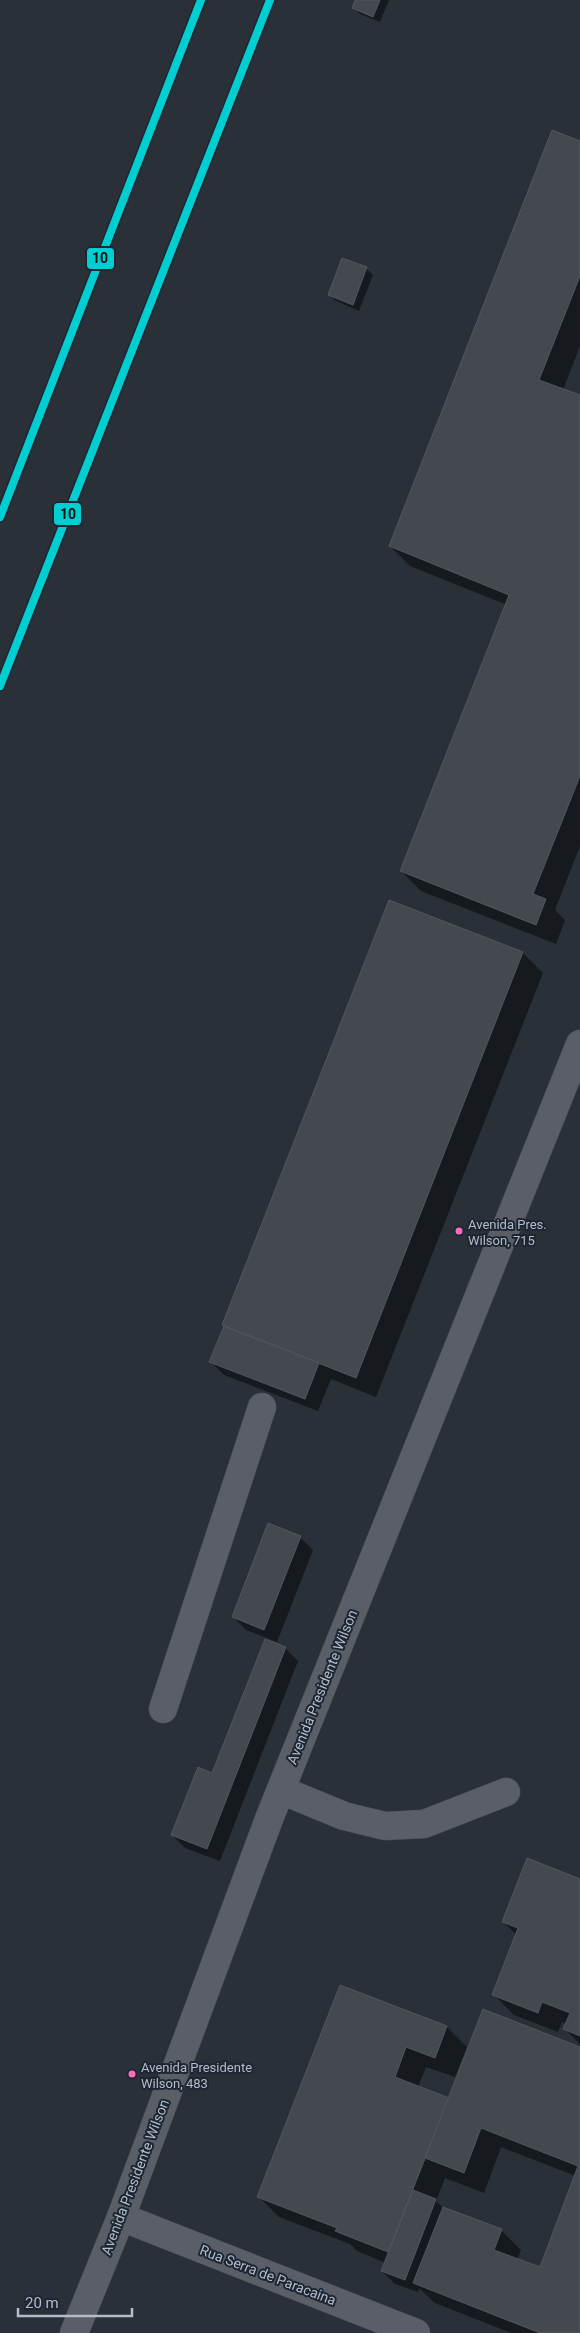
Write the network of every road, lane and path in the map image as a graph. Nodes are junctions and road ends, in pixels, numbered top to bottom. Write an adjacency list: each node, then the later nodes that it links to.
1 (580, 1044): 4 (street, Avenida Presidente Wilson)
2 (262, 1407): 3 (street)
3 (163, 1709)
4 (281, 1790): 5 (street); 6 (street, Avenida Presidente Wilson)
5 (506, 1792)
6 (121, 2217): 7 (street, Avenida Presidente Wilson); 8 (street, Rua Serra de Paracaina)
7 (74, 2333)
8 (416, 2333)

